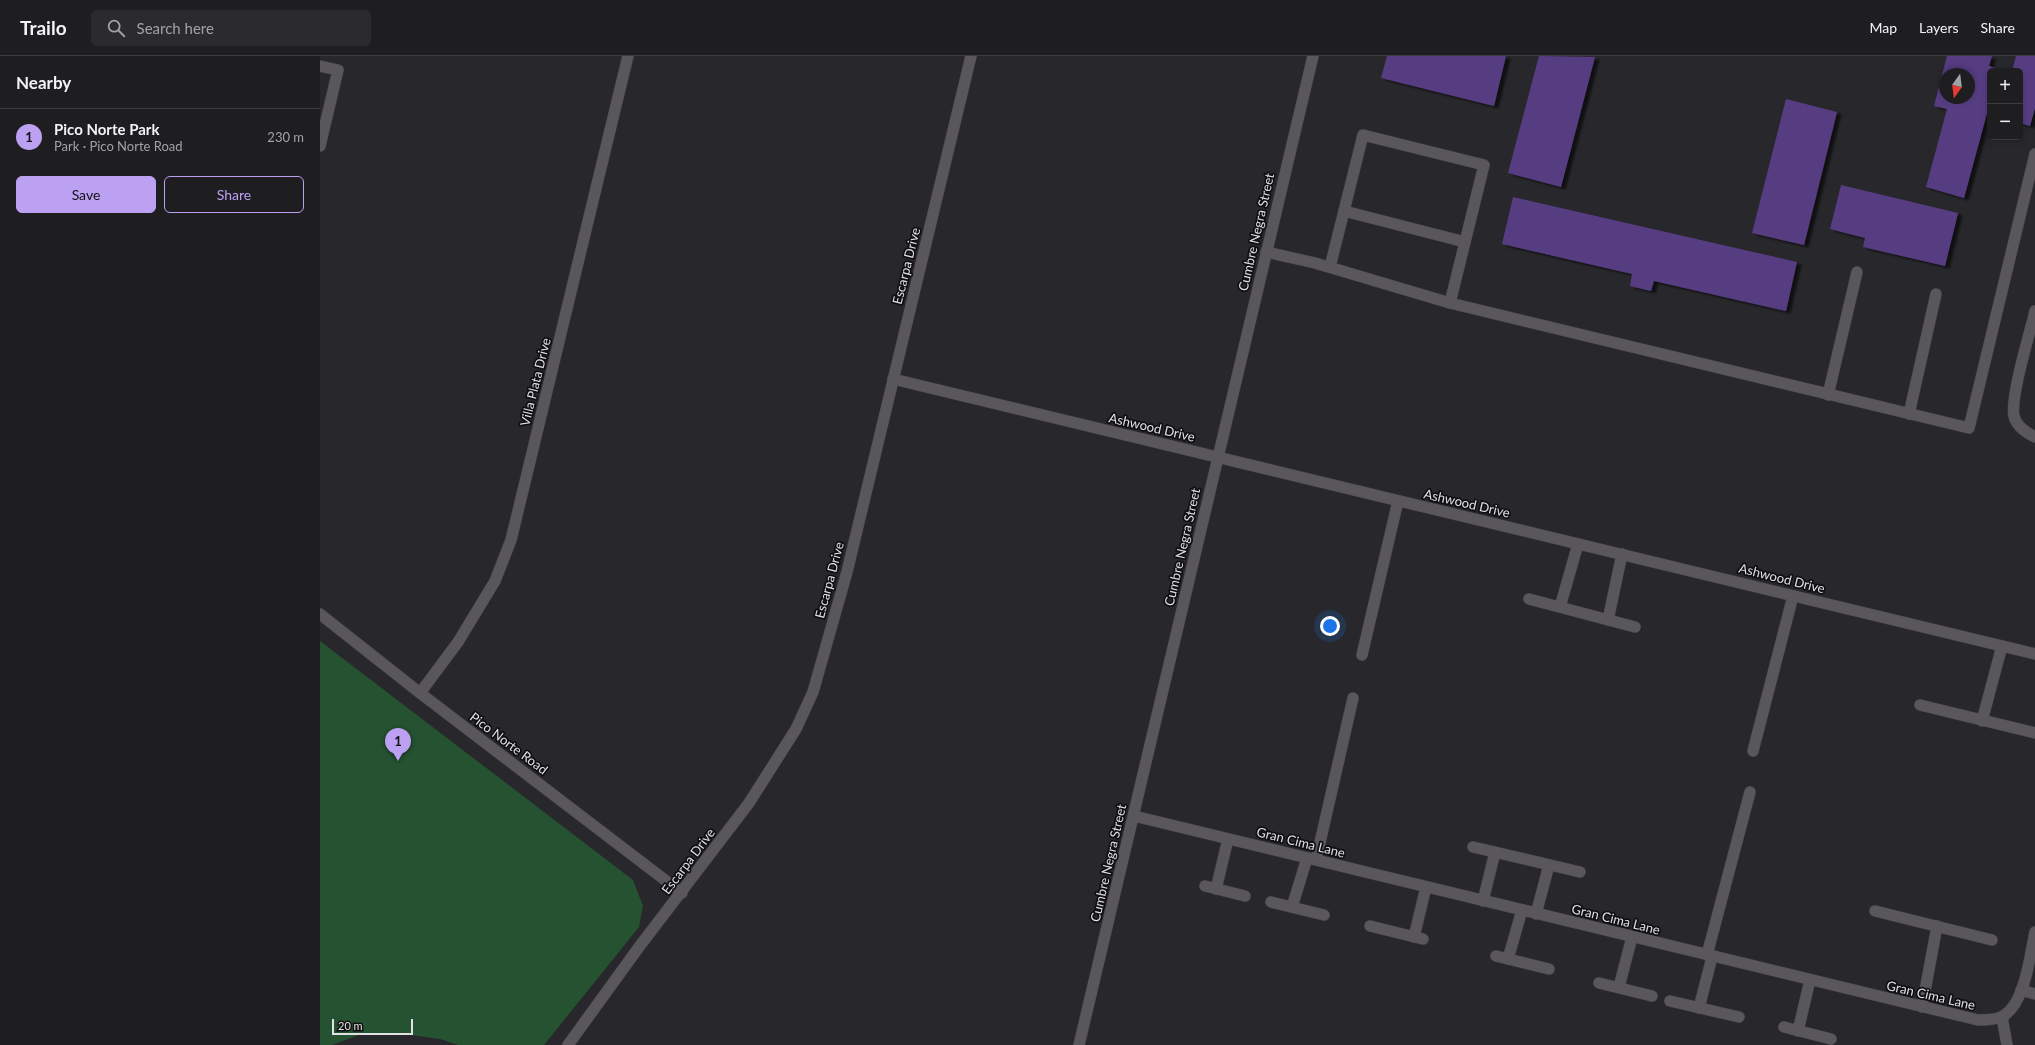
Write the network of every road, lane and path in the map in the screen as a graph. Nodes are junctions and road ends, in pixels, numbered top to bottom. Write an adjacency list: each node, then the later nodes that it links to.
1 (628, 56): 32 (street, Villa Plata Drive)
2 (971, 56): 15 (street, Escarpa Drive)
3 (1313, 56): 9 (street, Cumbre Negra Street)
4 (320, 66): 5 (street)
5 (320, 146)
6 (2035, 154): 17 (street)
7 (1344, 212): 8 (street); 8 (street); 10 (street)
8 (1465, 242): 13 (street)
9 (1266, 252): 10 (street); 19 (street, Cumbre Negra Street)
10 (1330, 267): 13 (street)
11 (1857, 272): 16 (street)
12 (1936, 294): 17 (street)
13 (1450, 303): 16 (street)
14 (2035, 311): 18 (street)
15 (893, 379): 19 (street, Ashwood Drive); 47 (street, Escarpa Drive)
16 (1828, 395): 17 (street)
17 (1909, 414)
18 (2035, 437)
19 (1218, 457): 20 (street, Ashwood Drive); 39 (street, Cumbre Negra Street)
20 (1398, 501): 21 (street, Ashwood Drive); 31 (street)
21 (1578, 544): 22 (street, Ashwood Drive); 25 (street)
22 (1622, 554): 23 (street, Ashwood Drive); 27 (street)
23 (1794, 596): 29 (street, Ashwood Drive); 37 (street)
24 (1529, 599): 25 (street)
25 (1560, 607): 27 (street)
26 (320, 614): 32 (street, Pico Norte Road)
27 (1608, 620): 28 (street)
28 (1635, 627)
29 (2002, 646): 30 (street, Ashwood Drive); 35 (street)
30 (2035, 654)
31 (1362, 655)
32 (420, 693): 47 (street, Pico Norte Road)
33 (1353, 698): 43 (street)
34 (1920, 705): 35 (street)
35 (1982, 720): 36 (street)
36 (2035, 733)
37 (1753, 751)
38 (1750, 792): 62 (street)
39 (1134, 816): 40 (street, Gran Cima Lane); 80 (street, Cumbre Negra Street)
40 (1228, 839): 43 (street, Gran Cima Lane); 48 (street)
41 (1472, 847): 42 (street)
42 (1495, 852): 44 (street); 49 (street)
43 (1311, 859): 46 (street, Gran Cima Lane); 51 (street)
44 (1548, 865): 45 (street); 54 (street)
45 (1580, 872)
46 (1426, 887): 49 (street, Gran Cima Lane); 56 (street)
47 (682, 893): 79 (street, Escarpa Drive)
48 (1245, 896)
49 (1483, 901): 52 (street, Gran Cima Lane)
50 (1271, 902): 51 (street)
51 (1292, 907): 55 (street)
52 (1522, 910): 54 (street, Gran Cima Lane); 63 (street)
53 (1875, 911): 57 (street)
54 (1536, 914): 59 (street, Gran Cima Lane)
55 (1324, 915)
56 (1370, 926)
57 (1937, 926): 60 (street); 73 (street)
58 (2035, 932): 68 (street)
59 (1632, 937): 62 (street, Gran Cima Lane); 67 (street)
60 (1992, 940)
61 (1496, 956): 63 (street)
62 (1710, 956): 65 (street, Gran Cima Lane); 72 (street)
63 (1508, 959): 64 (street)
64 (1549, 969)
65 (1810, 980): 73 (street, Gran Cima Lane); 77 (street)
66 (1599, 982): 67 (street)
67 (1619, 987): 70 (street)
68 (2021, 990): 69 (street); 75 (street)
69 (2035, 994)
70 (1652, 996)
71 (1670, 1001): 72 (street)
72 (1699, 1008): 74 (street)
73 (1922, 1008): 75 (street, Gran Cima Lane)
74 (1739, 1017)
75 (2002, 1017): 81 (street)
76 (1784, 1027): 77 (street)
77 (1798, 1031): 78 (street)
78 (1831, 1039)
79 (568, 1045)
80 (1079, 1045)
81 (2007, 1045)

